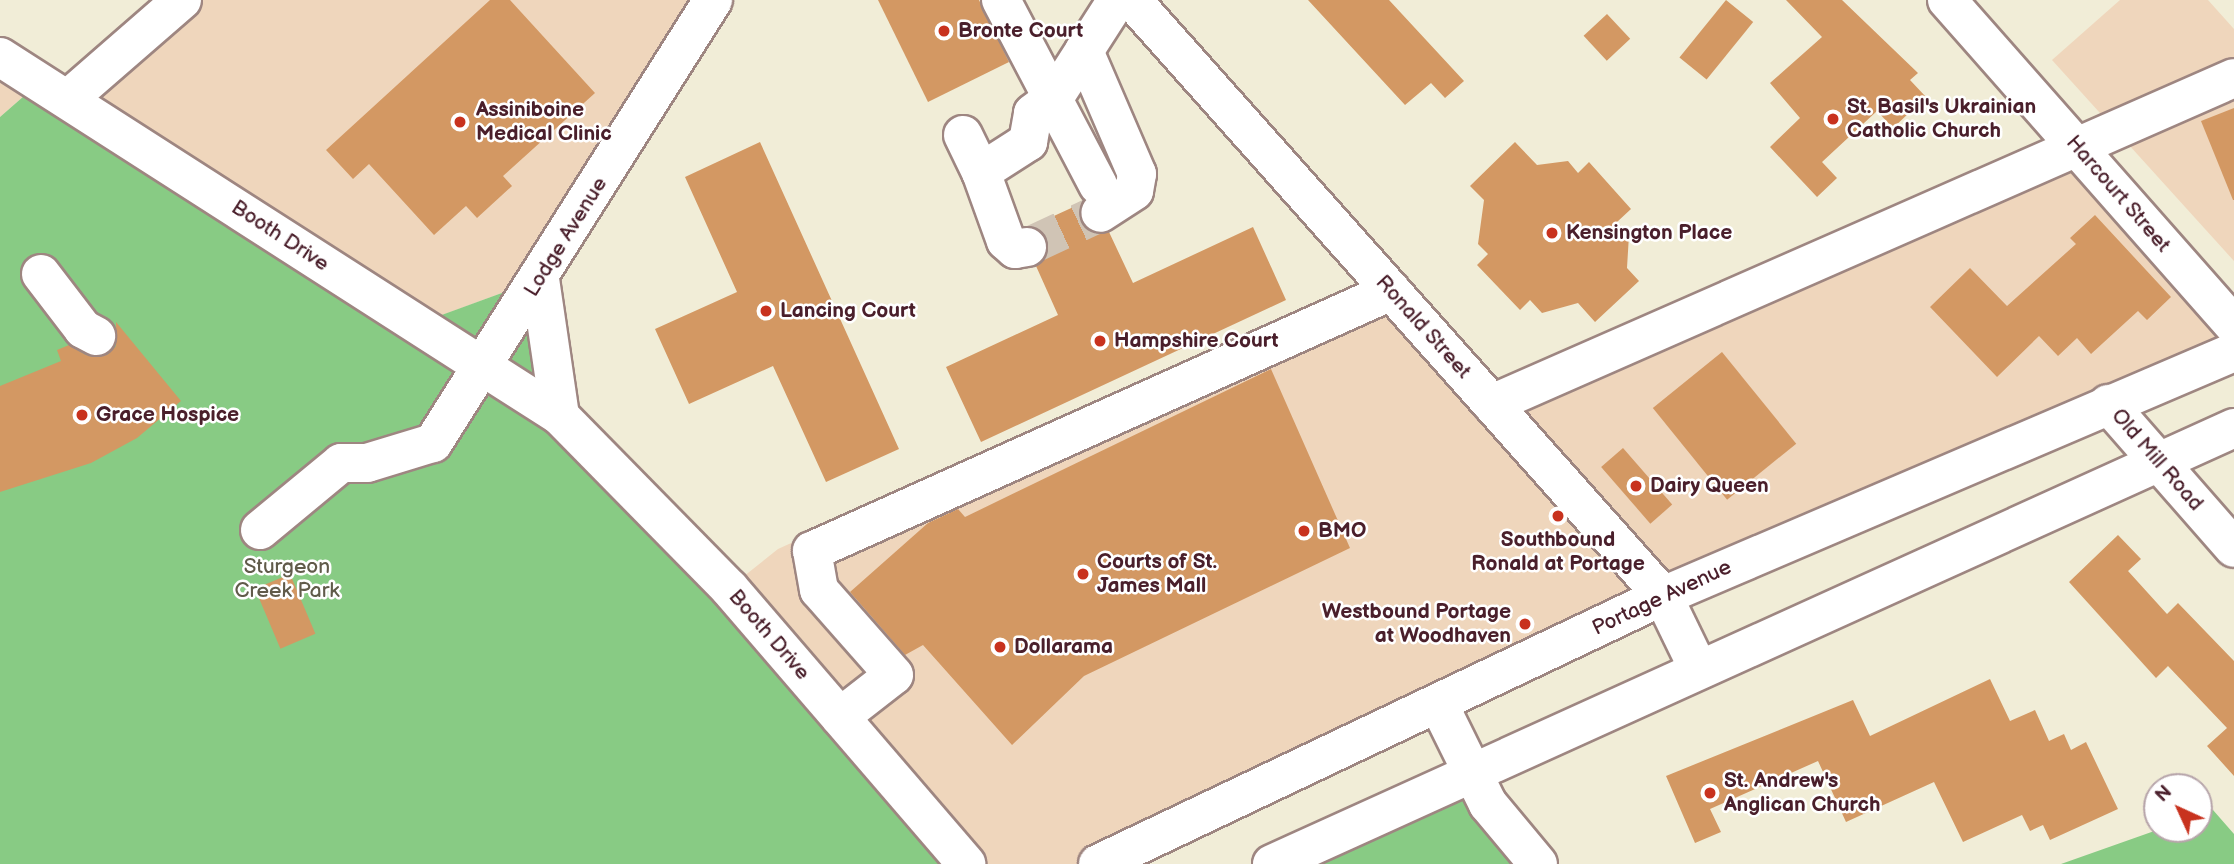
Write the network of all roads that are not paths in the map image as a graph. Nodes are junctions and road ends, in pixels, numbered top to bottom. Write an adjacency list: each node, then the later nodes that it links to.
1 (182, 0): 11 (main road)
2 (713, 0): 17 (main road, Lodge Avenue)
3 (1001, 0): 10 (main road)
4 (1116, 0): 7 (main road)
5 (1132, 0): 18 (main road, Ronald Street)
6 (1947, 0): 13 (main road, Harcourt Street)
7 (1084, 51): 10 (main road); 10 (main road)
8 (0, 57): 11 (main road, Booth Drive)
9 (2234, 78): 13 (main road)
10 (1054, 98): 14 (main road)
11 (68, 99): 22 (main road, Booth Drive)
12 (962, 135): 14 (main road)
13 (2075, 144): 19 (main road, Harcourt Street); 23 (main road)
14 (981, 172): 15 (main road)
15 (1027, 247)
16 (41, 274): 20 (main road)
17 (540, 279): 22 (main road, Lodge Avenue); 25 (main road)
18 (1391, 291): 23 (main road, Ronald Street); 33 (main road)
19 (2234, 325)
20 (96, 336)
21 (2234, 352): 24 (main road, Portage Avenue)
22 (485, 367): 25 (main road, Booth Drive); 28 (main road, Lodge Avenue)
23 (1492, 404): 30 (main road, Ronald Street)
24 (2108, 404): 27 (main road, Old Mill Road); 30 (main road, Portage Avenue)
25 (560, 416): 33 (main road, Booth Drive)
26 (2234, 428): 27 (main road)
27 (2156, 459): 29 (main road, Old Mill Road); 31 (main road)
28 (260, 530)
29 (2234, 548)
30 (1663, 596): 31 (main road, Ronald Street); 32 (main road, Portage Avenue)
31 (1697, 666): 34 (main road)
32 (1438, 703): 34 (main road); 36 (main road, Portage Avenue)
33 (840, 717): 35 (main road, Booth Drive)
34 (1473, 771): 37 (main road); 38 (main road)
35 (966, 864)
36 (1098, 864)
37 (1272, 864)
38 (1538, 864)

